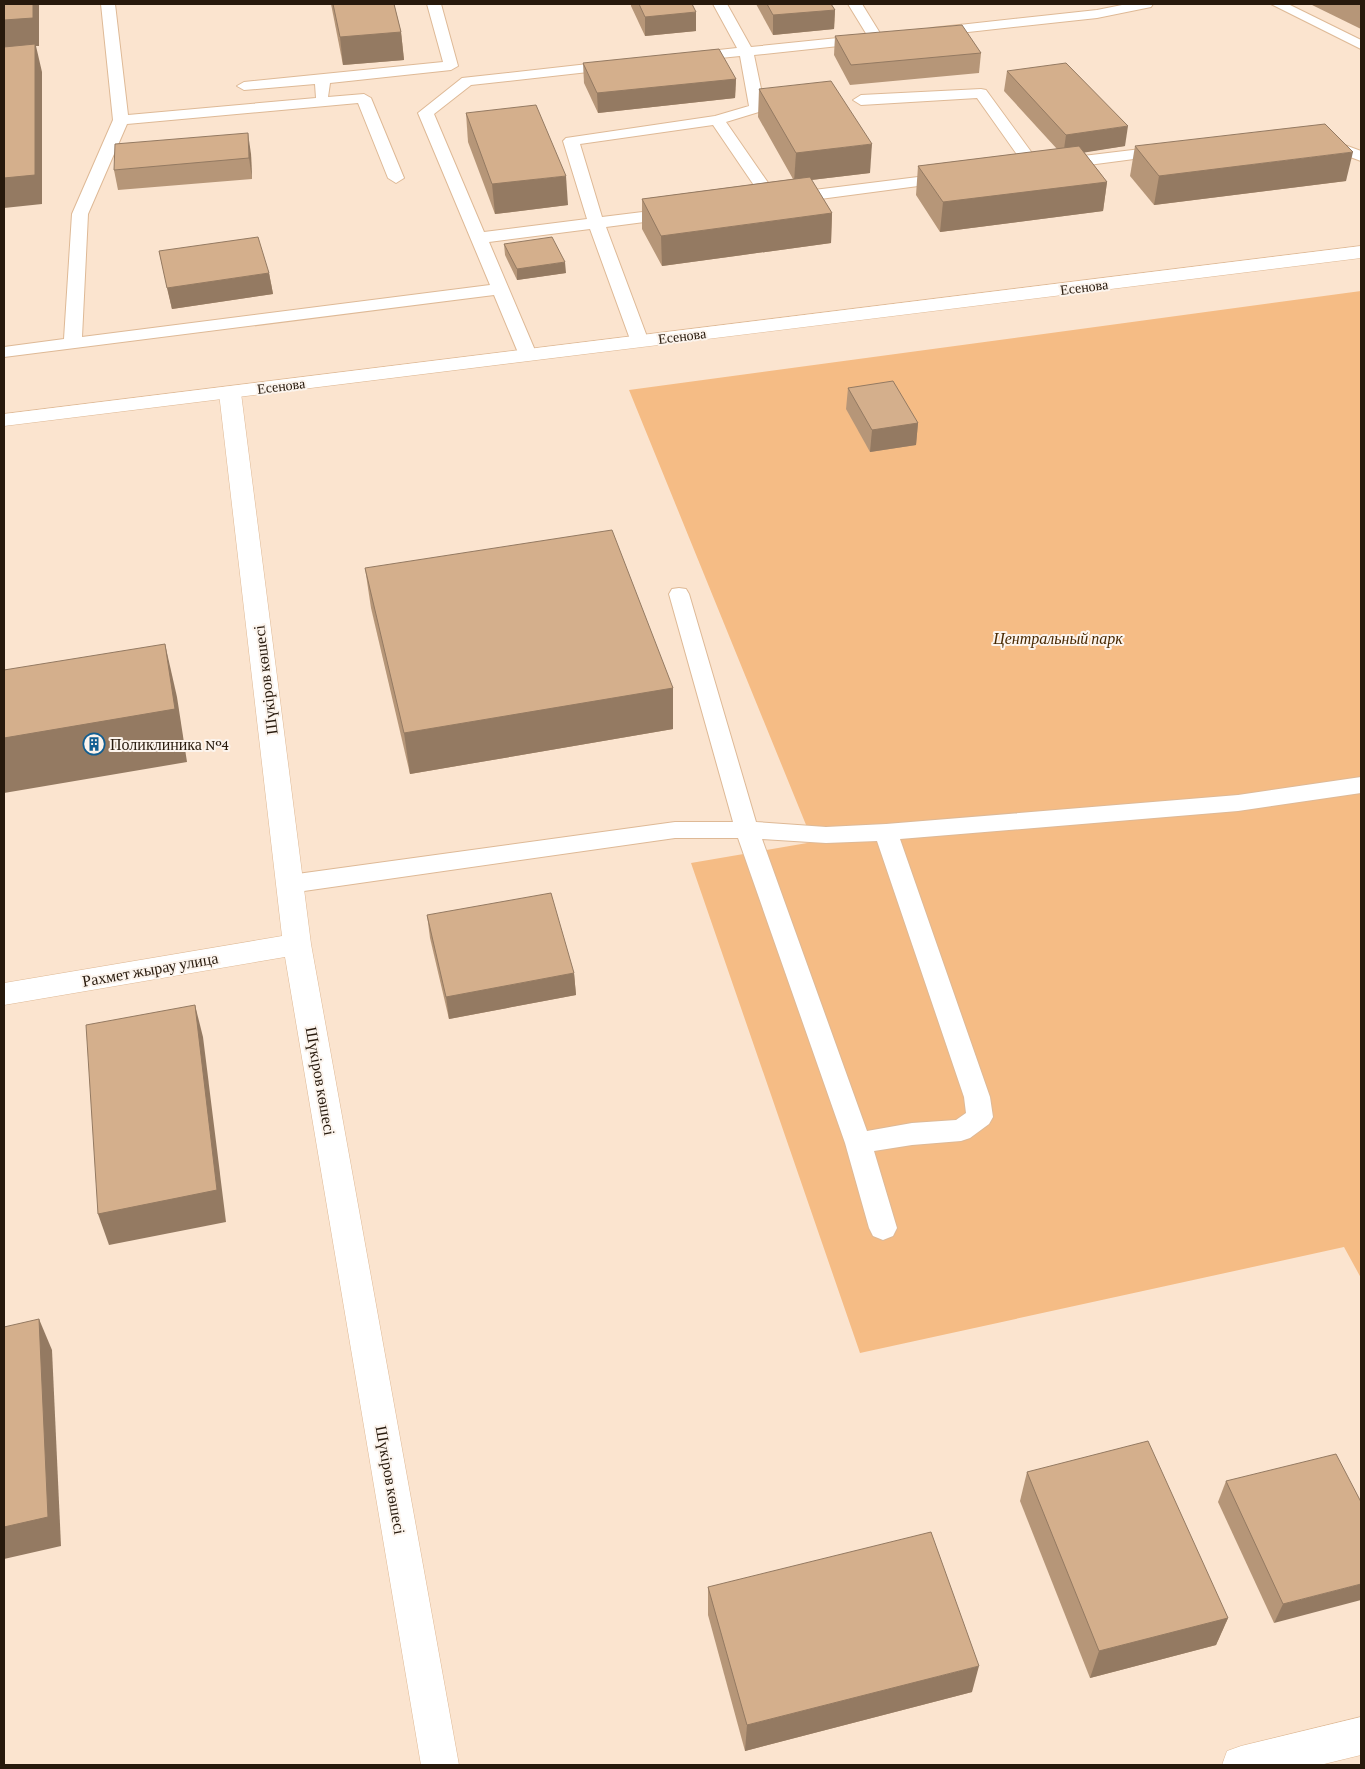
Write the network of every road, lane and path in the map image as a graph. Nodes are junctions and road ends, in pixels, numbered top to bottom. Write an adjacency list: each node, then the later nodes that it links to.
1 (108, 4): 18 (lane)
2 (434, 4): 14 (lane)
3 (720, 4): 11 (lane)
4 (855, 4): 9 (lane)
5 (1146, 4): 7 (lane)
6 (1278, 4): 10 (lane)
7 (914, 34)
8 (895, 36): 9 (lane)
9 (876, 38): 11 (lane)
10 (1361, 45)
11 (746, 52): 12 (lane); 19 (lane)
12 (679, 59)
13 (631, 64): 31 (lane)
14 (323, 79): 15 (lane); 17 (lane)
15 (244, 86)
16 (861, 100): 23 (lane)
17 (322, 102): 18 (lane); 26 (lane)
18 (121, 120): 35 (lane)
19 (717, 120): 27 (lane); 30 (lane)
20 (1306, 140): 22 (lane)
21 (1182, 149): 23 (lane)
22 (1361, 156)
23 (1034, 167): 24 (lane)
24 (1014, 170)
25 (966, 176): 27 (lane)
26 (396, 178)
27 (772, 200): 28 (lane)
28 (752, 203)
29 (694, 210): 30 (lane)
30 (596, 223): 31 (lane); 34 (lane)
31 (478, 238): 33 (lane)
32 (1361, 252): 34 (street, Есенова)
33 (500, 289): 35 (lane); 37 (lane)
34 (640, 342): 37 (street, Есенова)
35 (73, 343): 36 (lane)
36 (4, 352)
37 (528, 356): 38 (street, Есенова)
38 (230, 392): 39 (street, Есенова); 44 (street, Шүкіров көшесі)
39 (4, 420)
40 (679, 594): 42 (lane)
41 (1361, 785): 43 (lane)
42 (747, 830): 43 (lane); 44 (lane); 47 (lane)
43 (886, 832): 47 (lane)
44 (290, 884): 45 (street, Шүкіров көшесі)
45 (297, 944): 46 (street, Рахмет жырау улица); 50 (street, Шүкіров көшесі)
46 (4, 994)
47 (858, 1143): 48 (lane)
48 (883, 1228)
49 (1361, 1736): 51 (street)
50 (440, 1765)
51 (1241, 1765)

